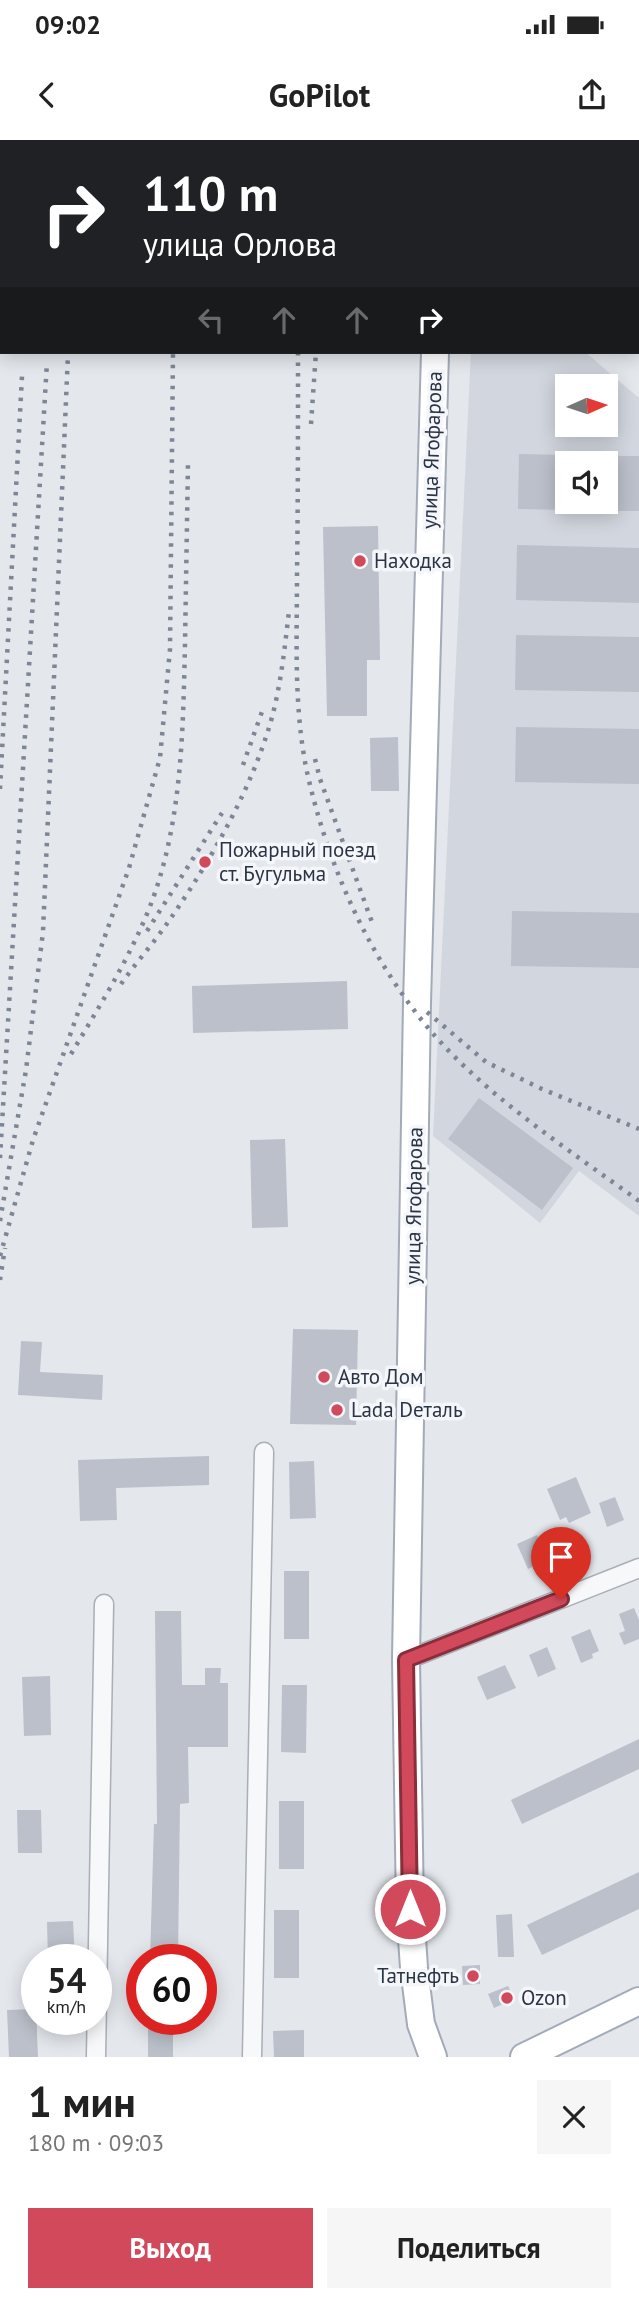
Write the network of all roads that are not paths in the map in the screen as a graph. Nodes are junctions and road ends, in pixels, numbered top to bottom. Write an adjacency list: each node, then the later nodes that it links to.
1 (435, 354): 5 (main road, улица Ягофарова)
2 (264, 1452): 8 (street)
3 (639, 1568): 5 (street)
4 (104, 1604): 7 (street)
5 (406, 1660): 9 (main road, улица Ягофарова)
6 (639, 2001): 10 (main road)
7 (96, 2057)
8 (252, 2057)
9 (433, 2057)
10 (524, 2057)

